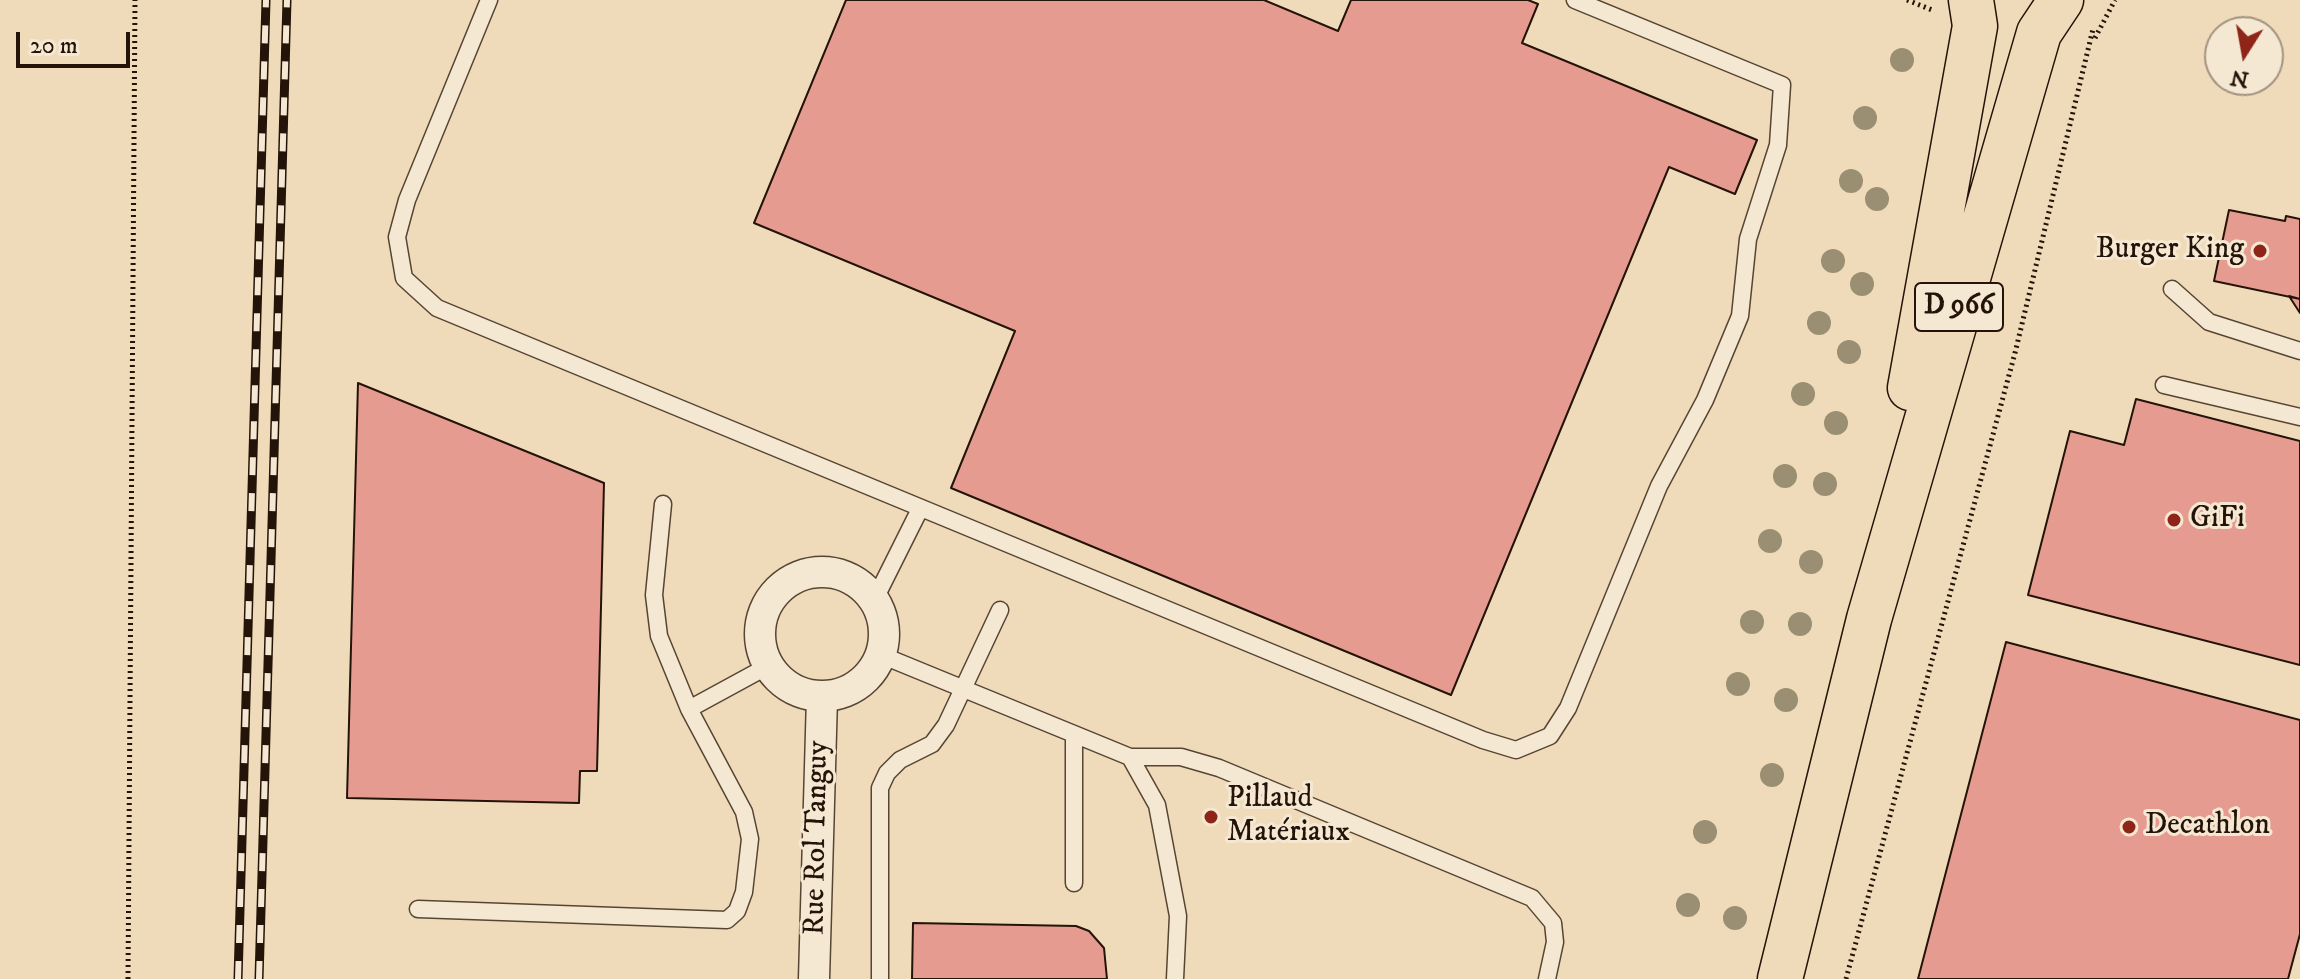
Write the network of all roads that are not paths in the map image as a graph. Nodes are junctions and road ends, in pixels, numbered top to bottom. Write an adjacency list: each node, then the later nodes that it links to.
1 (489, 0): 10 (lane)
2 (1575, 0): 10 (lane)
3 (2061, 0): 13 (main road, D 966)
4 (1958, 8): 13 (main road, D 966)
5 (2172, 289): 6 (lane)
6 (2300, 351)
7 (2164, 385): 8 (lane)
8 (2300, 417)
9 (663, 504): 18 (lane)
10 (920, 509): 11 (lane)
11 (875, 599): 14 (street); 15 (street)
12 (1000, 610): 16 (lane)
13 (1869, 619): 27 (main road, D 966)
14 (881, 655): 16 (lane); 17 (street)
15 (768, 666): 17 (street); 18 (lane)
16 (965, 690): 19 (lane); 24 (lane)
17 (822, 697): 23 (street, Rue Rol Tanguy)
18 (689, 709): 22 (lane)
19 (1074, 734): 20 (lane); 21 (lane)
20 (1130, 757): 25 (lane); 26 (lane)
21 (1074, 883)
22 (418, 909)
23 (814, 979)
24 (880, 979)
25 (1175, 979)
26 (1547, 979)
27 (1780, 979)

